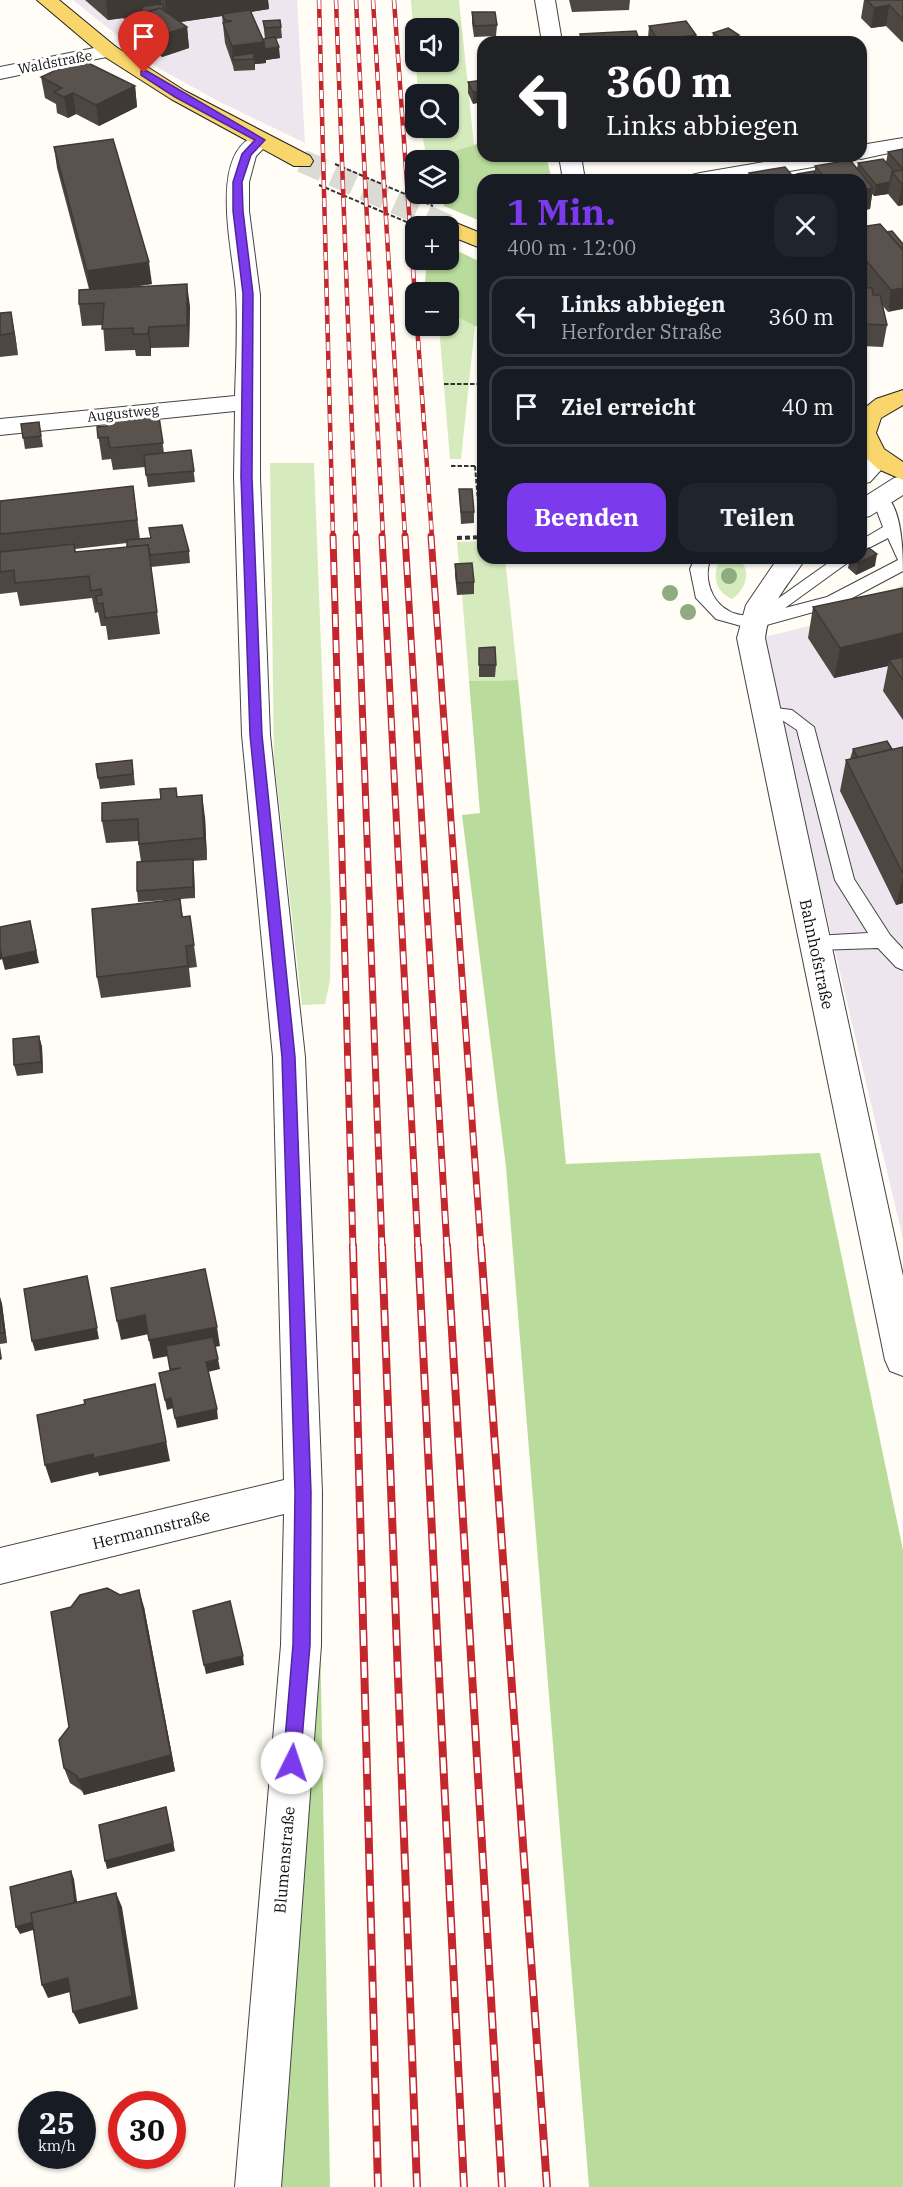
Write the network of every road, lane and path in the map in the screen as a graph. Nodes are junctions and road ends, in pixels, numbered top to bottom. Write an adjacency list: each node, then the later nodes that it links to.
1 (47, 0): 4 (main road)
2 (545, 0): 3 (street)
3 (551, 36)
4 (110, 51): 5 (street, Waldstraße); 6 (main road)
5 (0, 73)
6 (261, 140): 9 (main road); 18 (street, Blumenstraße)
7 (903, 144): 8 (street)
8 (867, 151)
9 (302, 161)
10 (802, 162): 11 (street)
11 (734, 174)
12 (459, 231): 13 (main road)
13 (477, 239)
14 (444, 384): 15 (path)
15 (477, 384)
16 (867, 394): 17 (main road)
17 (895, 399): 19 (main road)
18 (247, 403): 20 (street, Augustweg); 44 (street, Blumenstraße)
19 (867, 419)
20 (0, 427)
21 (867, 452): 24 (main road)
22 (451, 466): 23 (path)
23 (475, 466): 27 (path)
24 (870, 467): 25 (main road)
25 (903, 472)
26 (903, 484): 28 (street)
27 (477, 486)
28 (871, 504): 29 (lane)
29 (893, 528): 32 (lane); 33 (lane)
30 (477, 537): 31 (path)
31 (457, 538)
32 (867, 543)
33 (903, 556)
34 (700, 564): 38 (lane)
35 (788, 564): 38 (street)
36 (837, 564): 38 (lane)
37 (903, 564): 38 (lane)
38 (752, 623): 39 (street, Bahnhofstraße)
39 (767, 713): 40 (lane); 41 (street, Bahnhofstraße)
40 (883, 940): 41 (lane); 42 (lane)
41 (815, 943): 43 (street, Bahnhofstraße)
42 (903, 962)
43 (903, 1360)
44 (303, 1492): 45 (street, Hermannstraße); 46 (street, Blumenstraße)
45 (0, 1566)
46 (258, 2187)

